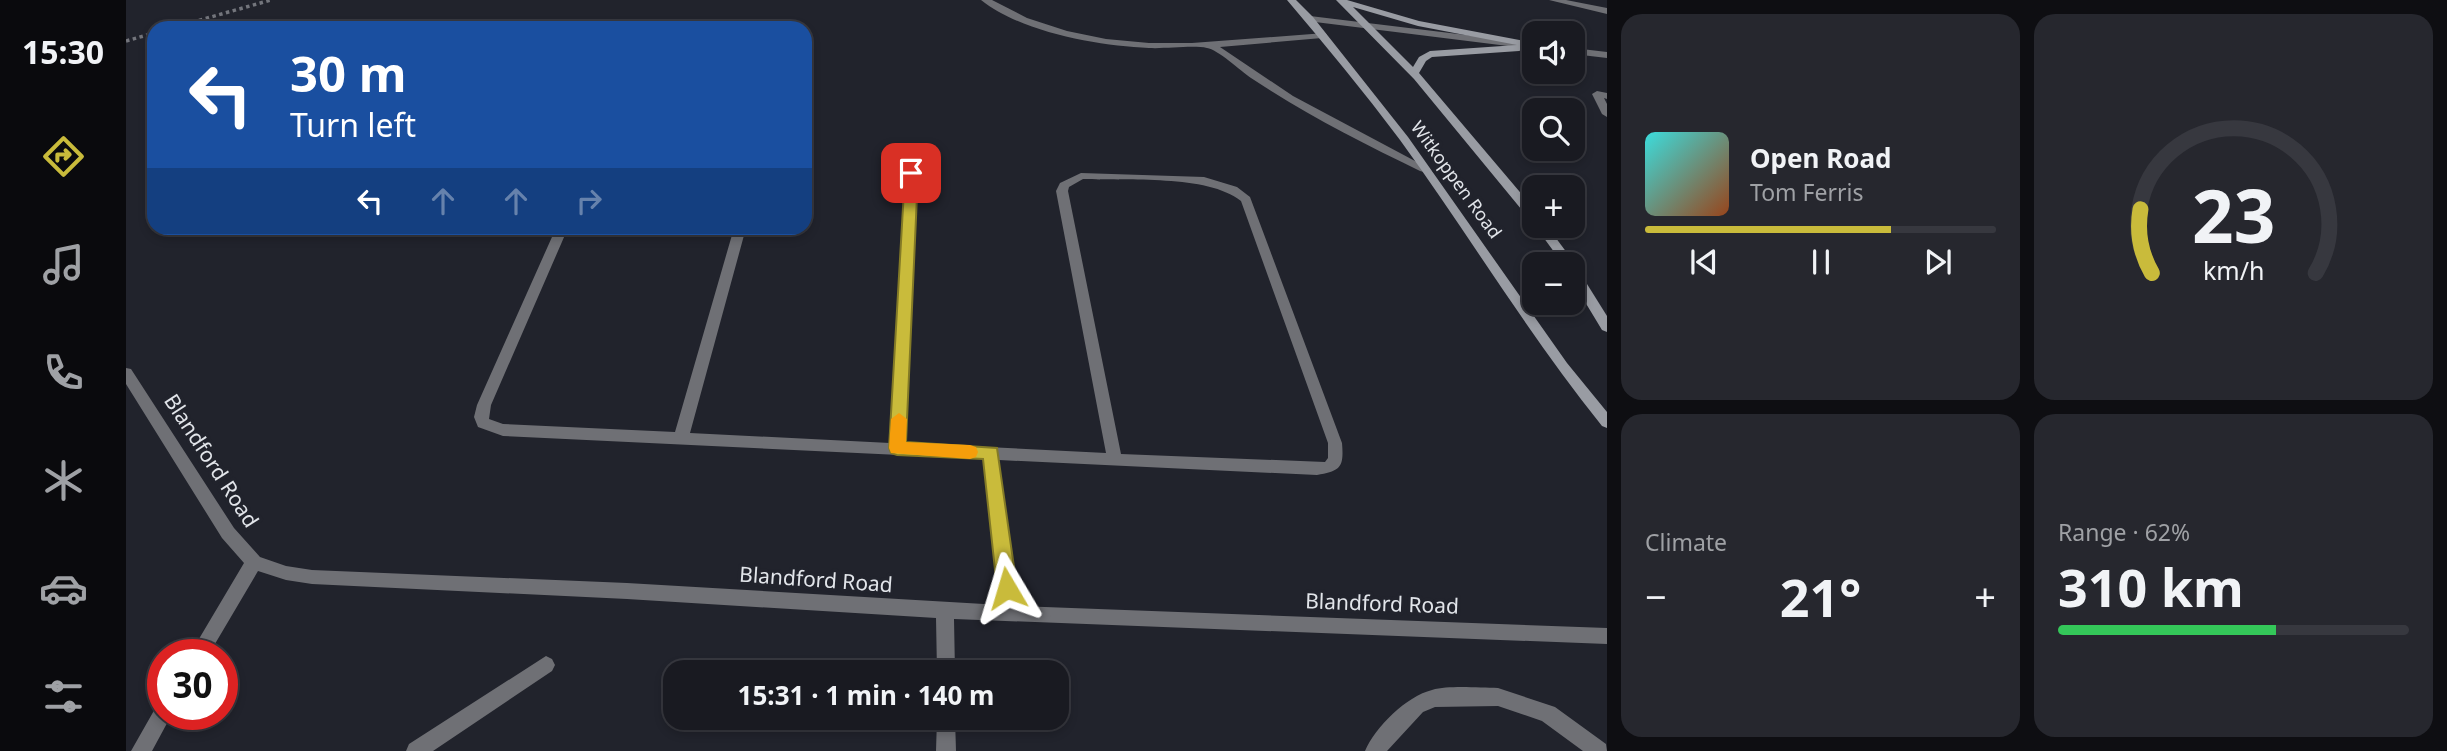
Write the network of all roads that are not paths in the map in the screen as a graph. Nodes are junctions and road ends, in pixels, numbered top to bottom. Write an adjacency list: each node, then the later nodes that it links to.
1 (985, 0): 11 (street)
2 (1291, 0): 6 (main road, Witkoppen Road)
3 (1340, 0): 7 (main road, Witkoppen Road); 9 (main road)
4 (1553, 0): 5 (street)
5 (1607, 11)
6 (1310, 19): 7 (street); 8 (main road, Witkoppen Road)
7 (1370, 26): 10 (street); 15 (main road, Witkoppen Road)
8 (1322, 35): 11 (street); 18 (main road, Witkoppen Road)
9 (1522, 43)
10 (1522, 44)
11 (1213, 46): 18 (street)
12 (1522, 47): 15 (main road)
13 (1585, 52): 14 (street)
14 (1607, 55)
15 (1413, 75): 20 (main road, Witkoppen Road)
16 (1607, 96): 17 (street)
17 (1607, 114)
18 (1424, 169): 26 (main road, Witkoppen Road)
19 (911, 173): 28 (street)
20 (1522, 202)
21 (559, 235): 27 (street)
22 (738, 235): 27 (street)
23 (1585, 291): 24 (main road)
24 (1607, 327)
25 (126, 373): 31 (street, Blandford Road)
26 (1607, 422)
27 (681, 438): 28 (street)
28 (897, 448): 29 (street)
29 (991, 453): 30 (street); 33 (street)
30 (1115, 459): 30 (street)
31 (254, 562): 32 (street, Blandford Road); 35 (street)
32 (945, 611): 33 (street, Blandford Road); 36 (street)
33 (1010, 612): 34 (street, Blandford Road)
34 (1607, 636)
35 (208, 639)
36 (946, 660)
37 (546, 665): 41 (street)
38 (153, 730): 40 (street)
39 (946, 730): 42 (street)
40 (141, 751)
41 (416, 751)
42 (946, 751)
43 (1376, 751): 44 (street)
44 (1599, 751)

